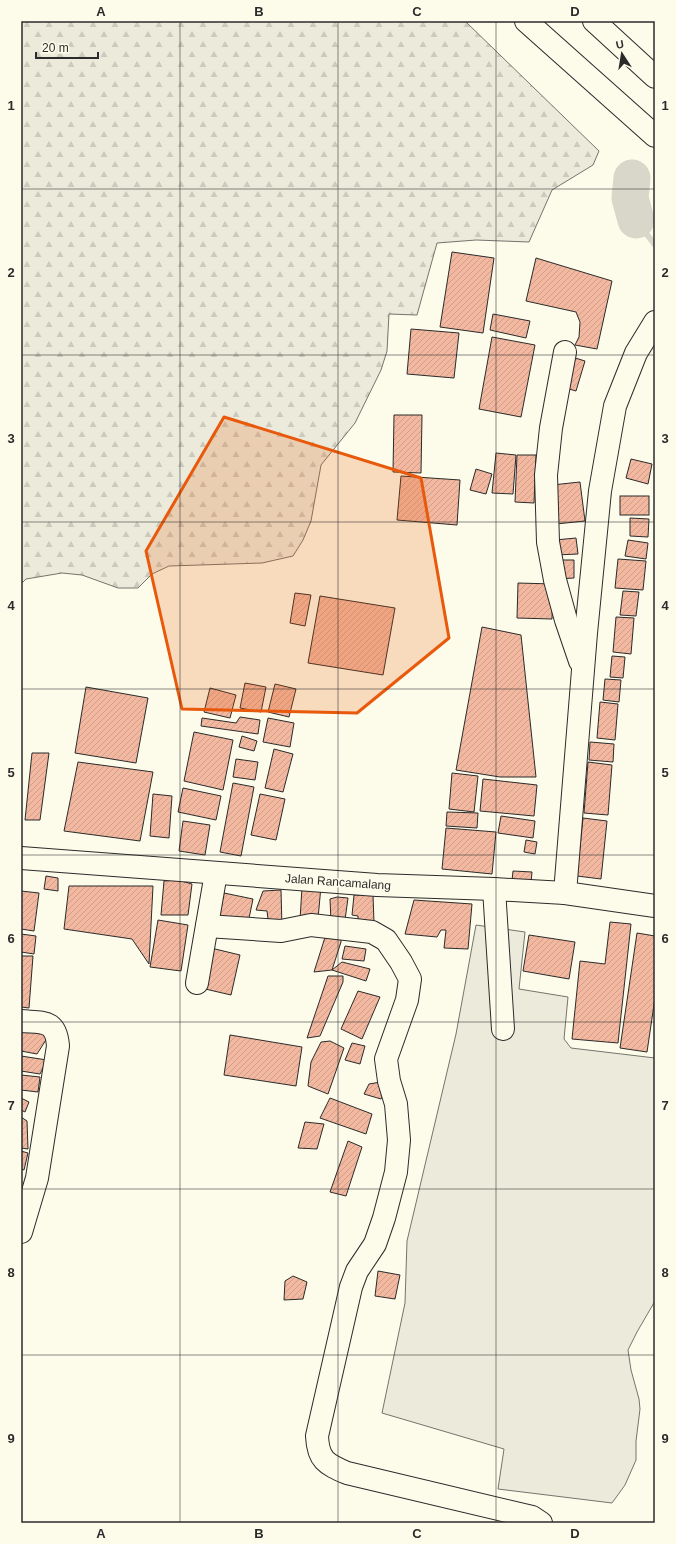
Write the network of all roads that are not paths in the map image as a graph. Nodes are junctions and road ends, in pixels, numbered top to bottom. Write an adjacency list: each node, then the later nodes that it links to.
1 (526, 21): 4 (main road)
2 (594, 21): 3 (main road)
3 (655, 77)
4 (655, 136)
5 (655, 322): 7 (main road)
6 (565, 352): 7 (main road)
7 (582, 668): 11 (main road)
8 (21, 858): 9 (main road, Jalan Rancamalang)
9 (216, 873): 10 (main road, Jalan Rancamalang); 13 (main road)
10 (494, 889): 11 (main road, Jalan Rancamalang); 16 (main road)
11 (565, 893): 12 (main road, Jalan Rancamalang)
12 (655, 906)
13 (207, 926): 14 (main road); 19 (main road)
14 (197, 983)
15 (21, 1021): 17 (main road)
16 (503, 1029)
17 (29, 1175): 18 (main road)
18 (21, 1232)
19 (541, 1523)

